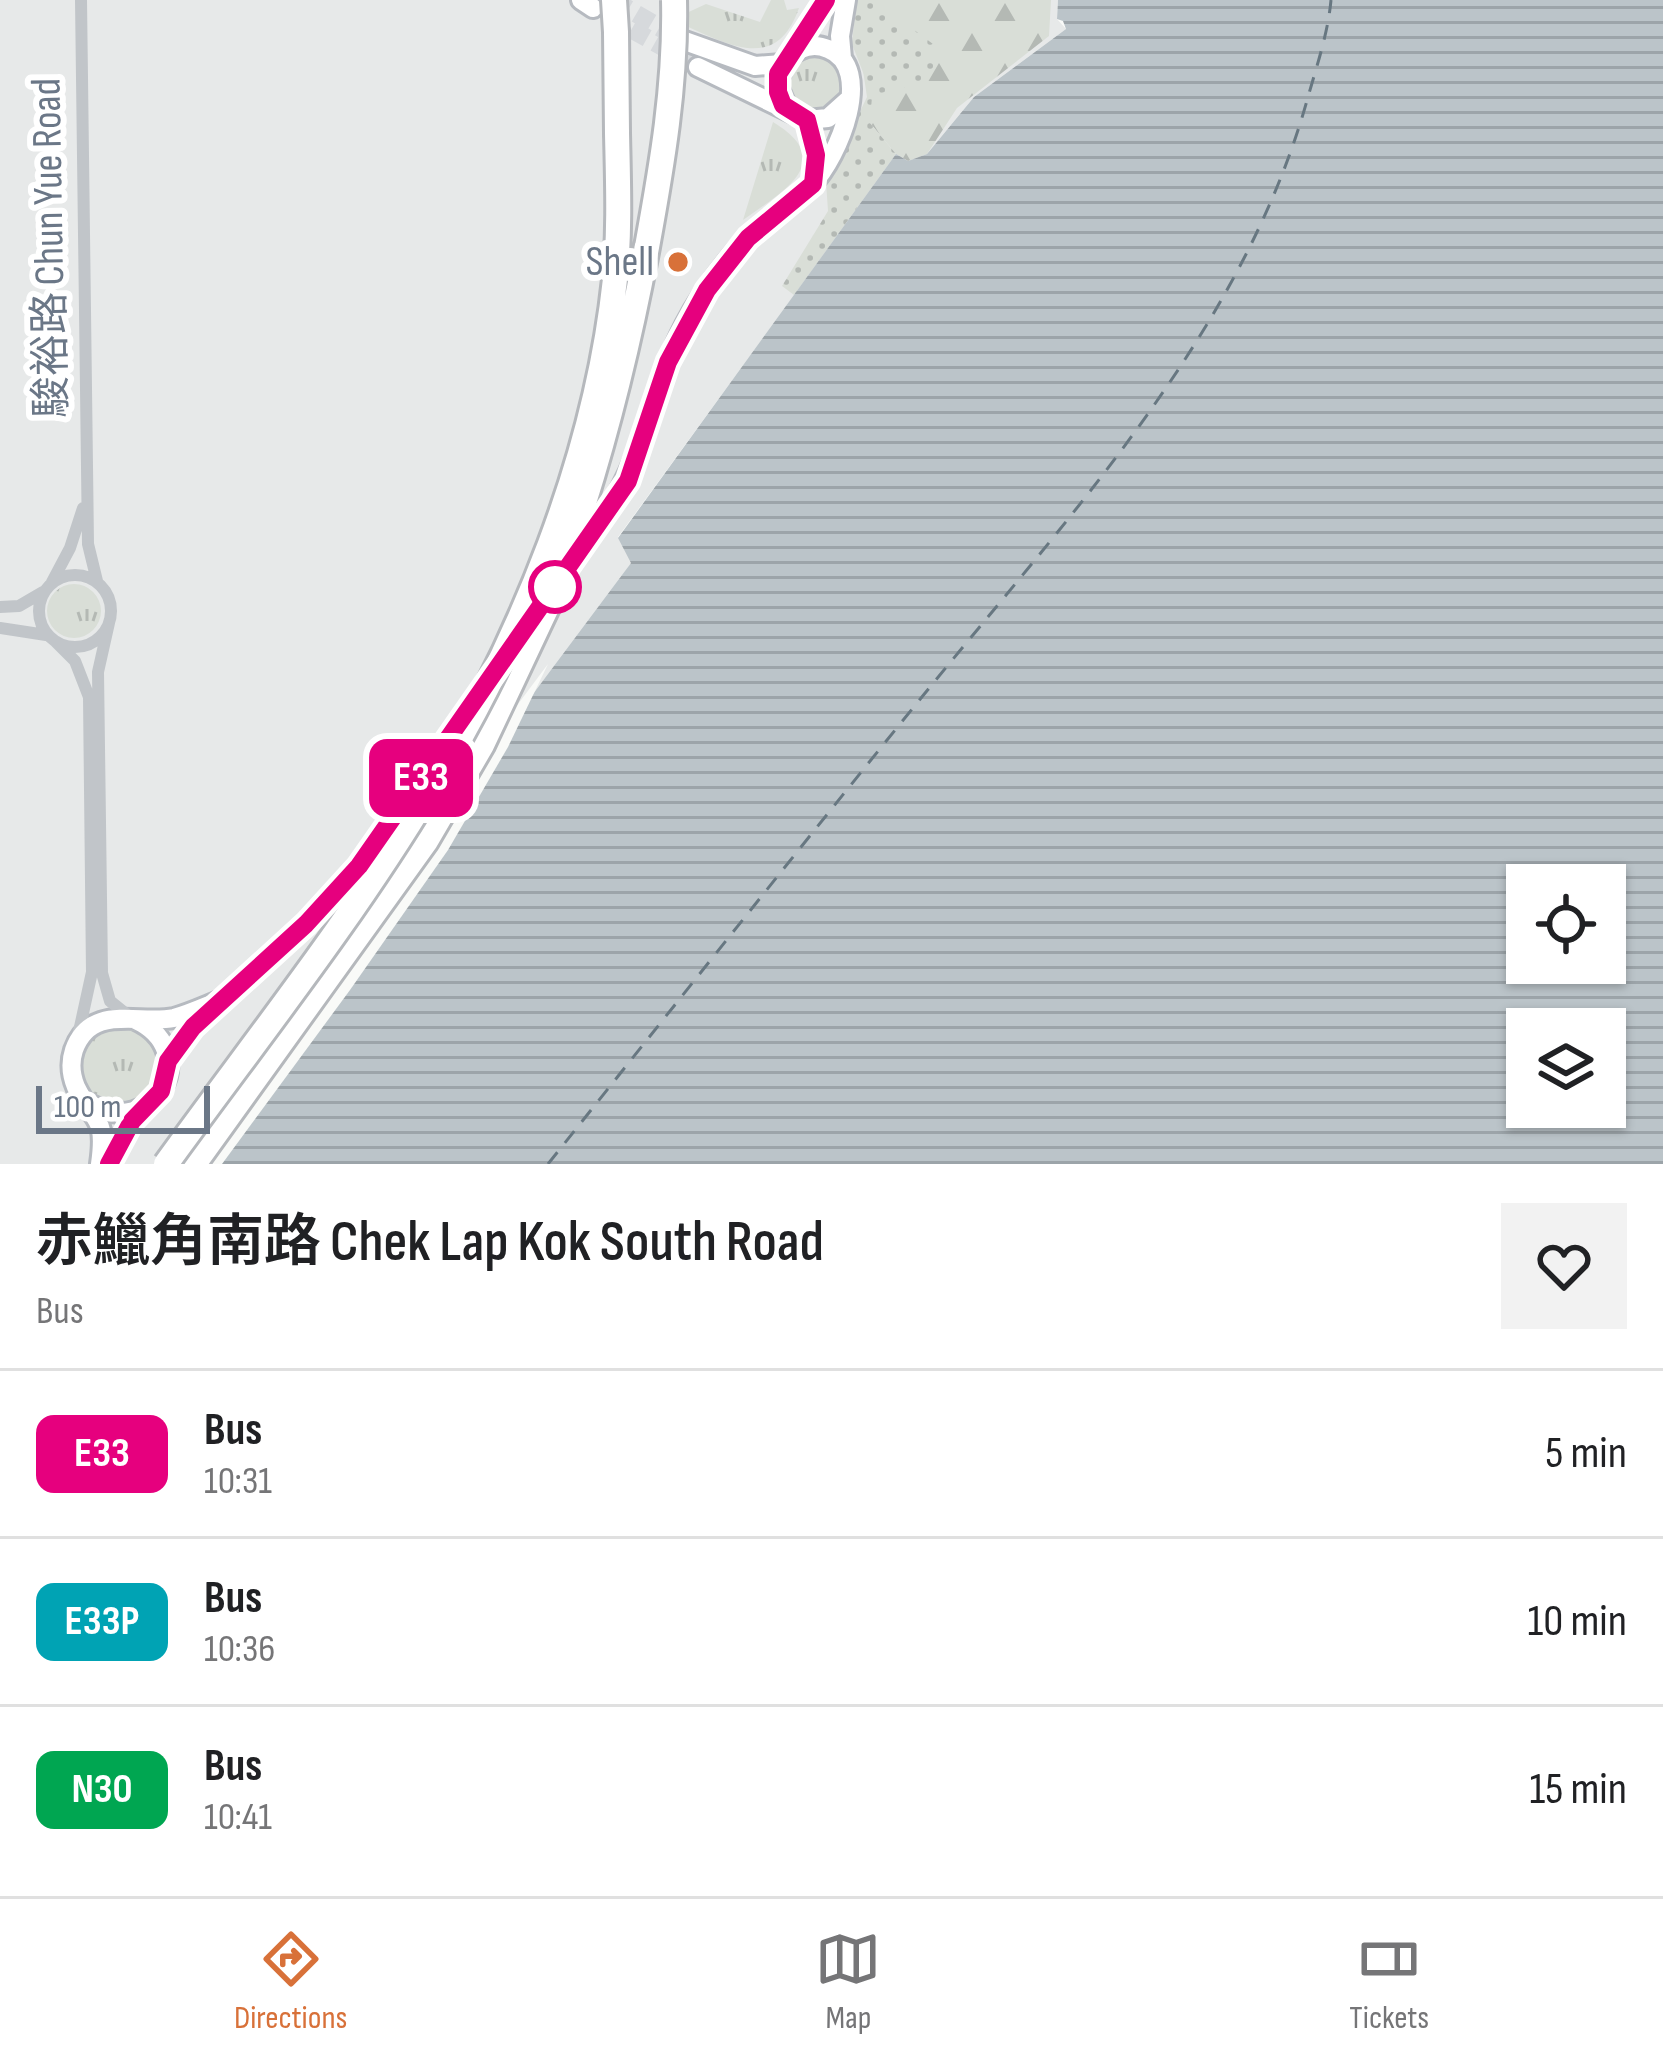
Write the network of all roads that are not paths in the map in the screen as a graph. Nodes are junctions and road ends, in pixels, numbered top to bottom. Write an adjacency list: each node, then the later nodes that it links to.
1 (80, 0): 14 (street, 駿裕路 Chun Yue Road)
2 (674, 0): 31 (highway, bridge)
3 (826, 0): 7 (street)
4 (846, 0): 8 (street)
5 (596, 3): 30 (highway, bridge)
6 (682, 40): 7 (street)
7 (789, 57): 8 (street); 11 (street)
8 (842, 58): 10 (street)
9 (698, 67): 11 (street)
10 (849, 97): 12 (street); 13 (street)
11 (788, 110): 12 (street)
12 (807, 120): 13 (street)
13 (813, 184): 15 (street)
14 (87, 495): 16 (street, 駿裕路 Chun Yue Road); 17 (street, 駿裕路 Chun Yue Road)
15 (608, 510)
16 (97, 581): 17 (street); 19 (street)
17 (48, 586): 18 (street); 21 (street)
18 (0, 608)
19 (110, 623): 21 (street); 24 (street)
20 (0, 628): 21 (street)
21 (52, 639): 25 (street)
22 (359, 866): 23 (street)
23 (219, 1001): 24 (street); 26 (street)
24 (132, 1018): 25 (street); 26 (street)
25 (76, 1043): 27 (street)
26 (168, 1061): 28 (street)
27 (88, 1103): 28 (street); 29 (street)
28 (150, 1103): 29 (street)
29 (104, 1164)
30 (166, 1164)
31 (194, 1164)

